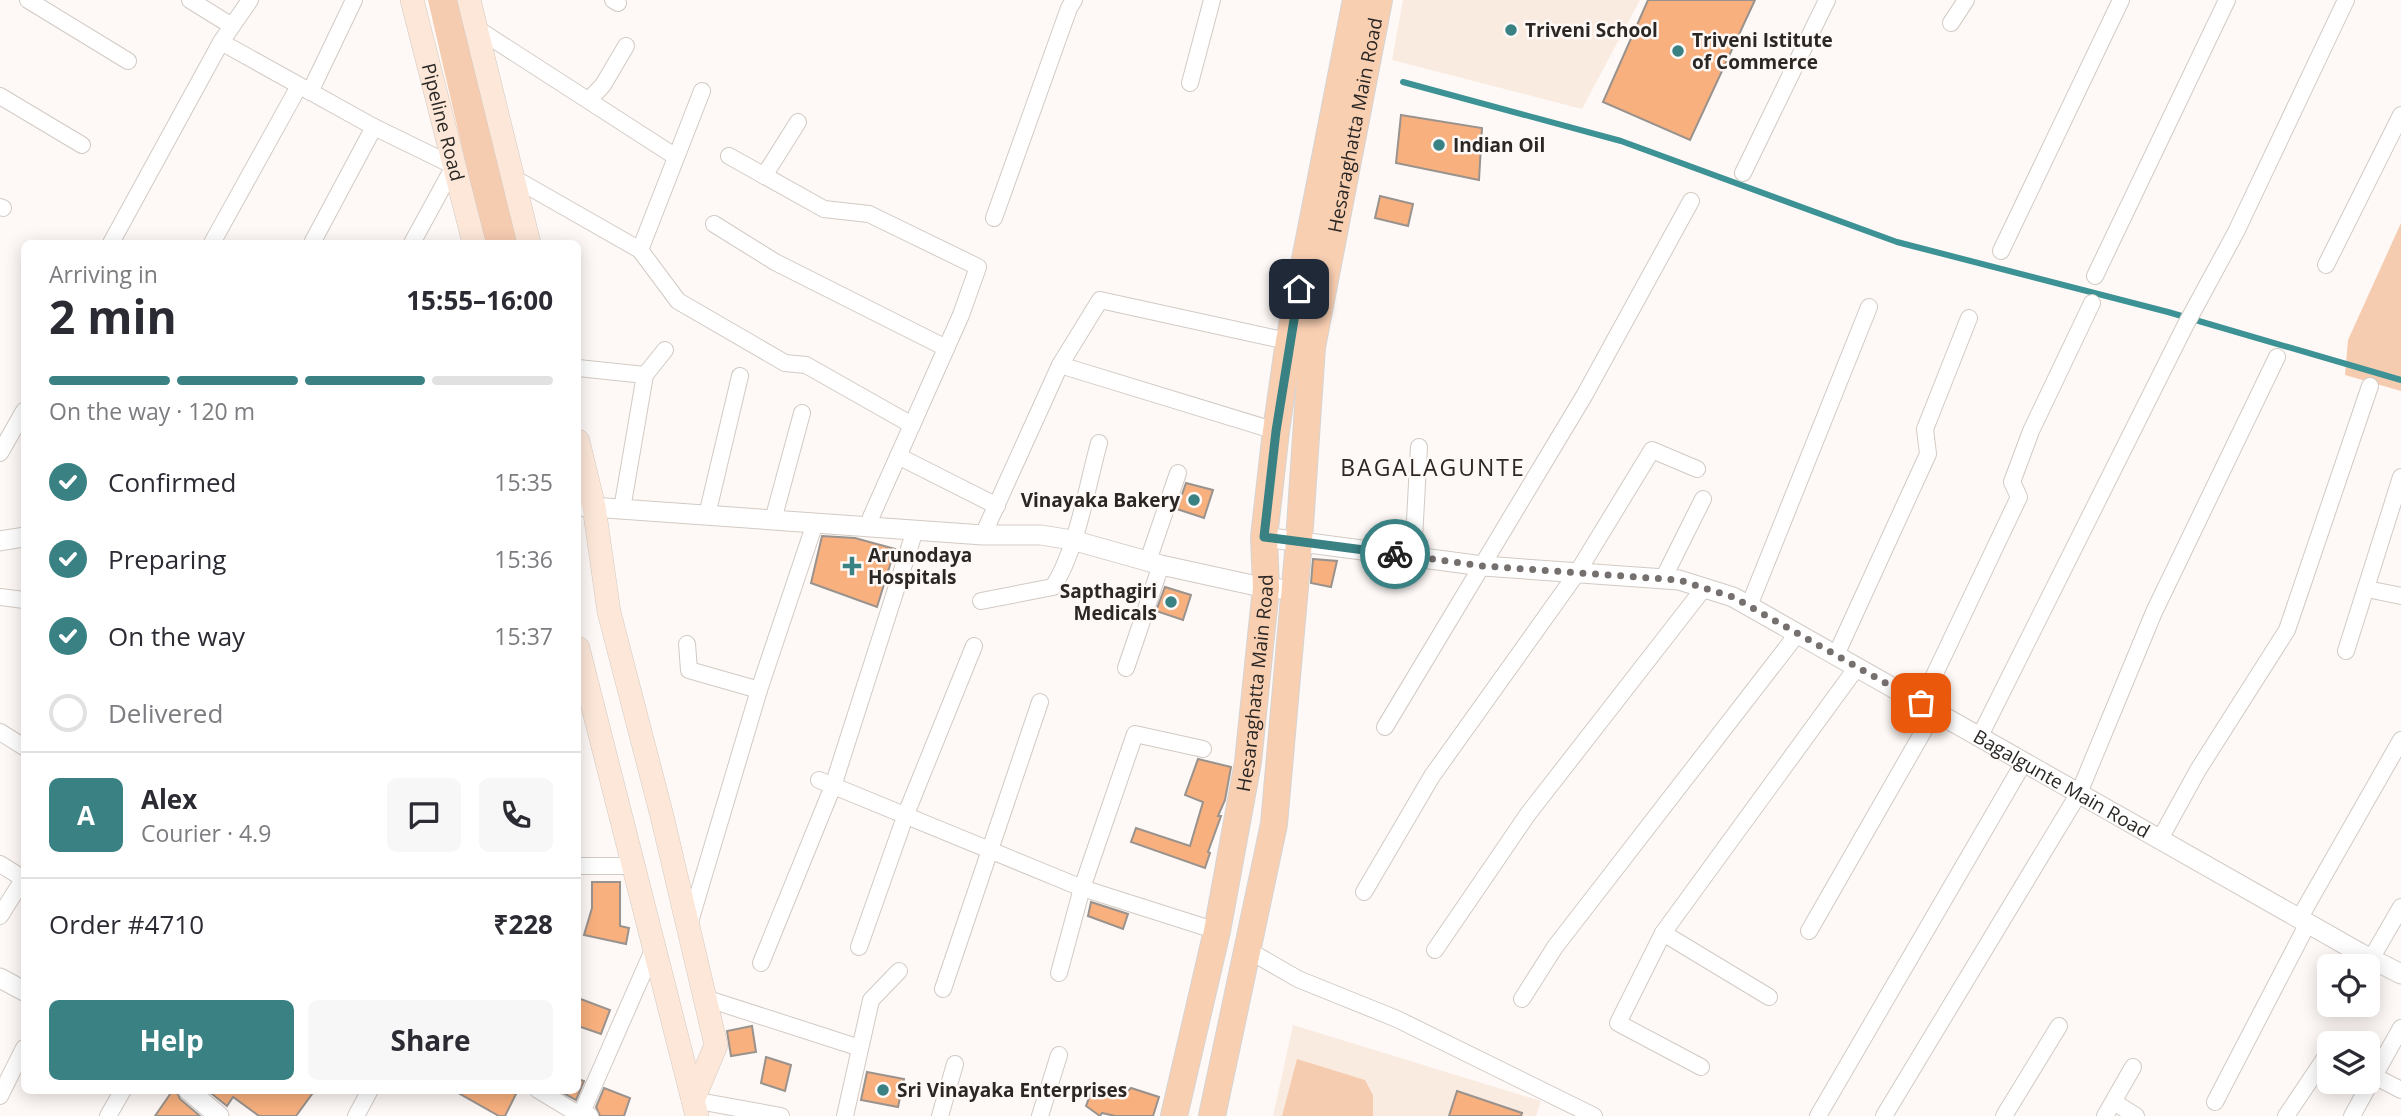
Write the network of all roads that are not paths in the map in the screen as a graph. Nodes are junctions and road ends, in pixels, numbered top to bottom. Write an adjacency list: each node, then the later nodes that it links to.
1 (27, 0): 20 (street)
2 (190, 0): 16 (street)
3 (250, 0): 16 (street)
4 (354, 0): 22 (street)
5 (412, 0): 32 (main road, Pipeline Road)
6 (469, 0): 17 (main road)
7 (1074, 0): 37 (street)
8 (1212, 0): 21 (street)
9 (1827, 0): 33 (street)
10 (1966, 0): 15 (street)
11 (2121, 0): 46 (street)
12 (2227, 0): 48 (street)
13 (2346, 0): 115 (street)
14 (1369, 1): 52 (main road, Hesaraghatta Main Road)
15 (1951, 23)
16 (232, 26): 18 (street)
17 (476, 28): 25 (street); 35 (main road)
18 (221, 42): 22 (street); 39 (street)
19 (625, 47): 25 (street)
20 (128, 61)
21 (1190, 83)
22 (304, 89): 28 (street); 40 (street)
23 (702, 91): 31 (street)
24 (0, 96): 29 (street)
25 (589, 100): 31 (street)
26 (2401, 115): 47 (street)
27 (798, 122): 34 (street)
28 (374, 127): 32 (street); 41 (street)
29 (82, 145)
30 (729, 156): 34 (street)
31 (676, 157): 45 (street)
32 (454, 166): 42 (street); 43 (main road, Pipeline Road)
33 (1743, 173)
34 (764, 176): 53 (street)
35 (513, 177): 44 (main road); 45 (street)
36 (1691, 201): 90 (street)
37 (994, 218)
38 (714, 224): 53 (street)
39 (113, 240)
40 (214, 240)
41 (314, 240)
42 (414, 240)
43 (473, 240)
44 (528, 240)
45 (640, 250): 63 (street)
46 (2001, 251)
47 (2326, 265)
48 (2095, 276)
49 (2092, 303): 112 (street)
50 (1869, 307): 101 (street)
51 (1969, 318): 106 (street)
52 (1300, 344): 56 (street); 64 (main road, Hesaraghatta Main Road); 87 (main road, Hesaraghatta Main Road)
53 (946, 348): 63 (street)
54 (665, 350): 58 (street)
55 (2277, 357): 121 (street)
56 (1060, 365): 64 (street); 74 (street)
57 (581, 368): 58 (street)
58 (645, 375): 76 (street)
59 (740, 376): 77 (street)
60 (2370, 386): 123 (street)
61 (802, 413): 78 (street)
62 (21, 416): 67 (street)
63 (912, 425): 68 (street)
64 (1276, 431): 83 (main road, Hesaraghatta Main Road)
65 (1099, 443): 85 (street)
66 (1419, 447): 88 (street)
67 (0, 453)
68 (898, 456): 74 (street); 80 (street)
69 (581, 465): 75 (main road)
70 (1697, 469): 91 (street)
71 (1178, 473): 89 (street)
72 (2401, 477): 95 (street)
73 (1703, 499): 92 (street)
74 (997, 506): 82 (street)
75 (586, 507): 76 (street); 135 (main road)
76 (622, 509): 77 (street)
77 (707, 515): 78 (street)
78 (773, 520): 79 (street)
79 (815, 523): 80 (street); 110 (street)
80 (869, 527): 81 (street)
81 (915, 530): 82 (street); 120 (street)
82 (984, 536): 85 (street)
83 (1264, 537): 87 (street, Bagalgunte Main Road); 93 (main road, Hesaraghatta Main Road)
84 (21, 538): 86 (street)
85 (1072, 540): 89 (street); 100 (street)
86 (0, 541)
87 (1298, 541): 88 (street, Bagalgunte Main Road); 96 (main road, Hesaraghatta Main Road)
88 (1413, 556): 90 (street, Bagalgunte Main Road)
89 (1154, 563): 93 (street); 109 (street)
90 (1483, 566): 91 (street, Bagalgunte Main Road); 113 (street)
91 (1577, 573): 92 (street, Bagalgunte Main Road); 131 (street)
92 (1662, 579): 94 (street, Bagalgunte Main Road)
93 (1266, 588): 96 (street); 136 (main road, Hesaraghatta Main Road)
94 (1703, 588): 101 (street, Bagalgunte Main Road); 142 (street)
95 (2368, 589): 97 (street); 105 (street)
96 (1294, 590): 141 (main road, Hesaraghatta Main Road)
97 (2401, 596)
98 (0, 597): 99 (street)
99 (21, 600)
100 (981, 601)
101 (1749, 606): 102 (street, Bagalgunte Main Road)
102 (1798, 633): 106 (street, Bagalgunte Main Road); 155 (street)
103 (687, 644): 110 (street)
104 (974, 646): 122 (street)
105 (2346, 651)
106 (1836, 655): 108 (street, Bagalgunte Main Road)
107 (581, 660): 127 (main road)
108 (1857, 667): 112 (street, Bagalgunte Main Road); 138 (street)
109 (1126, 668)
110 (759, 690): 135 (street)
111 (1040, 702): 124 (street)
112 (1928, 707): 115 (street, Bagalgunte Main Road); 137 (street)
113 (1385, 727)
114 (0, 732): 117 (street)
115 (1980, 736): 119 (street, Bagalgunte Main Road)
116 (2401, 740): 134 (street)
117 (21, 745)
118 (1203, 749): 130 (street)
119 (2024, 762): 121 (street, Bagalgunte Main Road); 188 (street)
120 (826, 783): 122 (street); 145 (street)
121 (2079, 793): 123 (street, Bagalgunte Main Road); 189 (street)
122 (906, 814): 124 (street); 139 (street)
123 (2160, 839): 134 (street, Bagalgunte Main Road)
124 (991, 850): 130 (street); 152 (street)
125 (0, 864): 128 (street)
126 (581, 866): 127 (street)
127 (633, 866): 140 (main road)
128 (21, 876)
129 (21, 883): 133 (street)
130 (1082, 888): 136 (street); 148 (street)
131 (1364, 892)
132 (2401, 907): 144 (street)
133 (0, 916)
134 (2303, 921): 143 (street, Bagalgunte Main Road); 174 (street)
135 (687, 931): 154 (main road)
136 (1217, 931): 185 (main road, Hesaraghatta Main Road)
137 (1809, 931)
138 (1663, 933): 153 (street); 163 (street)
139 (859, 947)
140 (654, 948): 175 (main road); 177 (street)
141 (1246, 949): 186 (main road, Hesaraghatta Main Road); 187 (street)
142 (1434, 950)
143 (2362, 954)
144 (2374, 954)
145 (761, 963)
146 (2380, 964): 149 (street, Bagalgunte Main Road)
147 (899, 971): 158 (street)
148 (1059, 973)
149 (2401, 974)
150 (0, 978): 151 (street)
151 (21, 989)
152 (943, 989)
153 (1769, 997)
154 (705, 998): 158 (street); 175 (main road)
155 (1522, 999)
156 (2059, 1026): 190 (street)
157 (2401, 1028): 161 (street)
158 (860, 1048): 182 (street)
159 (21, 1054): 173 (street)
160 (1059, 1055): 184 (street)
161 (2380, 1060)
162 (955, 1064): 183 (street)
163 (1701, 1067)
164 (2133, 1067): 176 (street)
165 (2317, 1070): 192 (street)
166 (2380, 1079): 167 (street)
167 (2401, 1090)
168 (121, 1094): 178 (street)
169 (193, 1094): 179 (street)
170 (368, 1094): 180 (street)
171 (545, 1094): 177 (street)
172 (2362, 1094): 193 (street)
173 (0, 1096)
174 (2215, 1102)
175 (695, 1108): 181 (street)
176 (2110, 1109): 191 (street)
177 (586, 1114)
178 (108, 1116)
179 (219, 1116)
180 (356, 1116)
181 (781, 1116)
182 (845, 1116)
183 (940, 1116)
184 (1040, 1116)
185 (1174, 1116)
186 (1212, 1116)
187 (1594, 1116)
188 (1818, 1116)
189 (1884, 1116)
190 (2004, 1116)
191 (2136, 1116)
192 (2286, 1116)
193 (2352, 1116)

